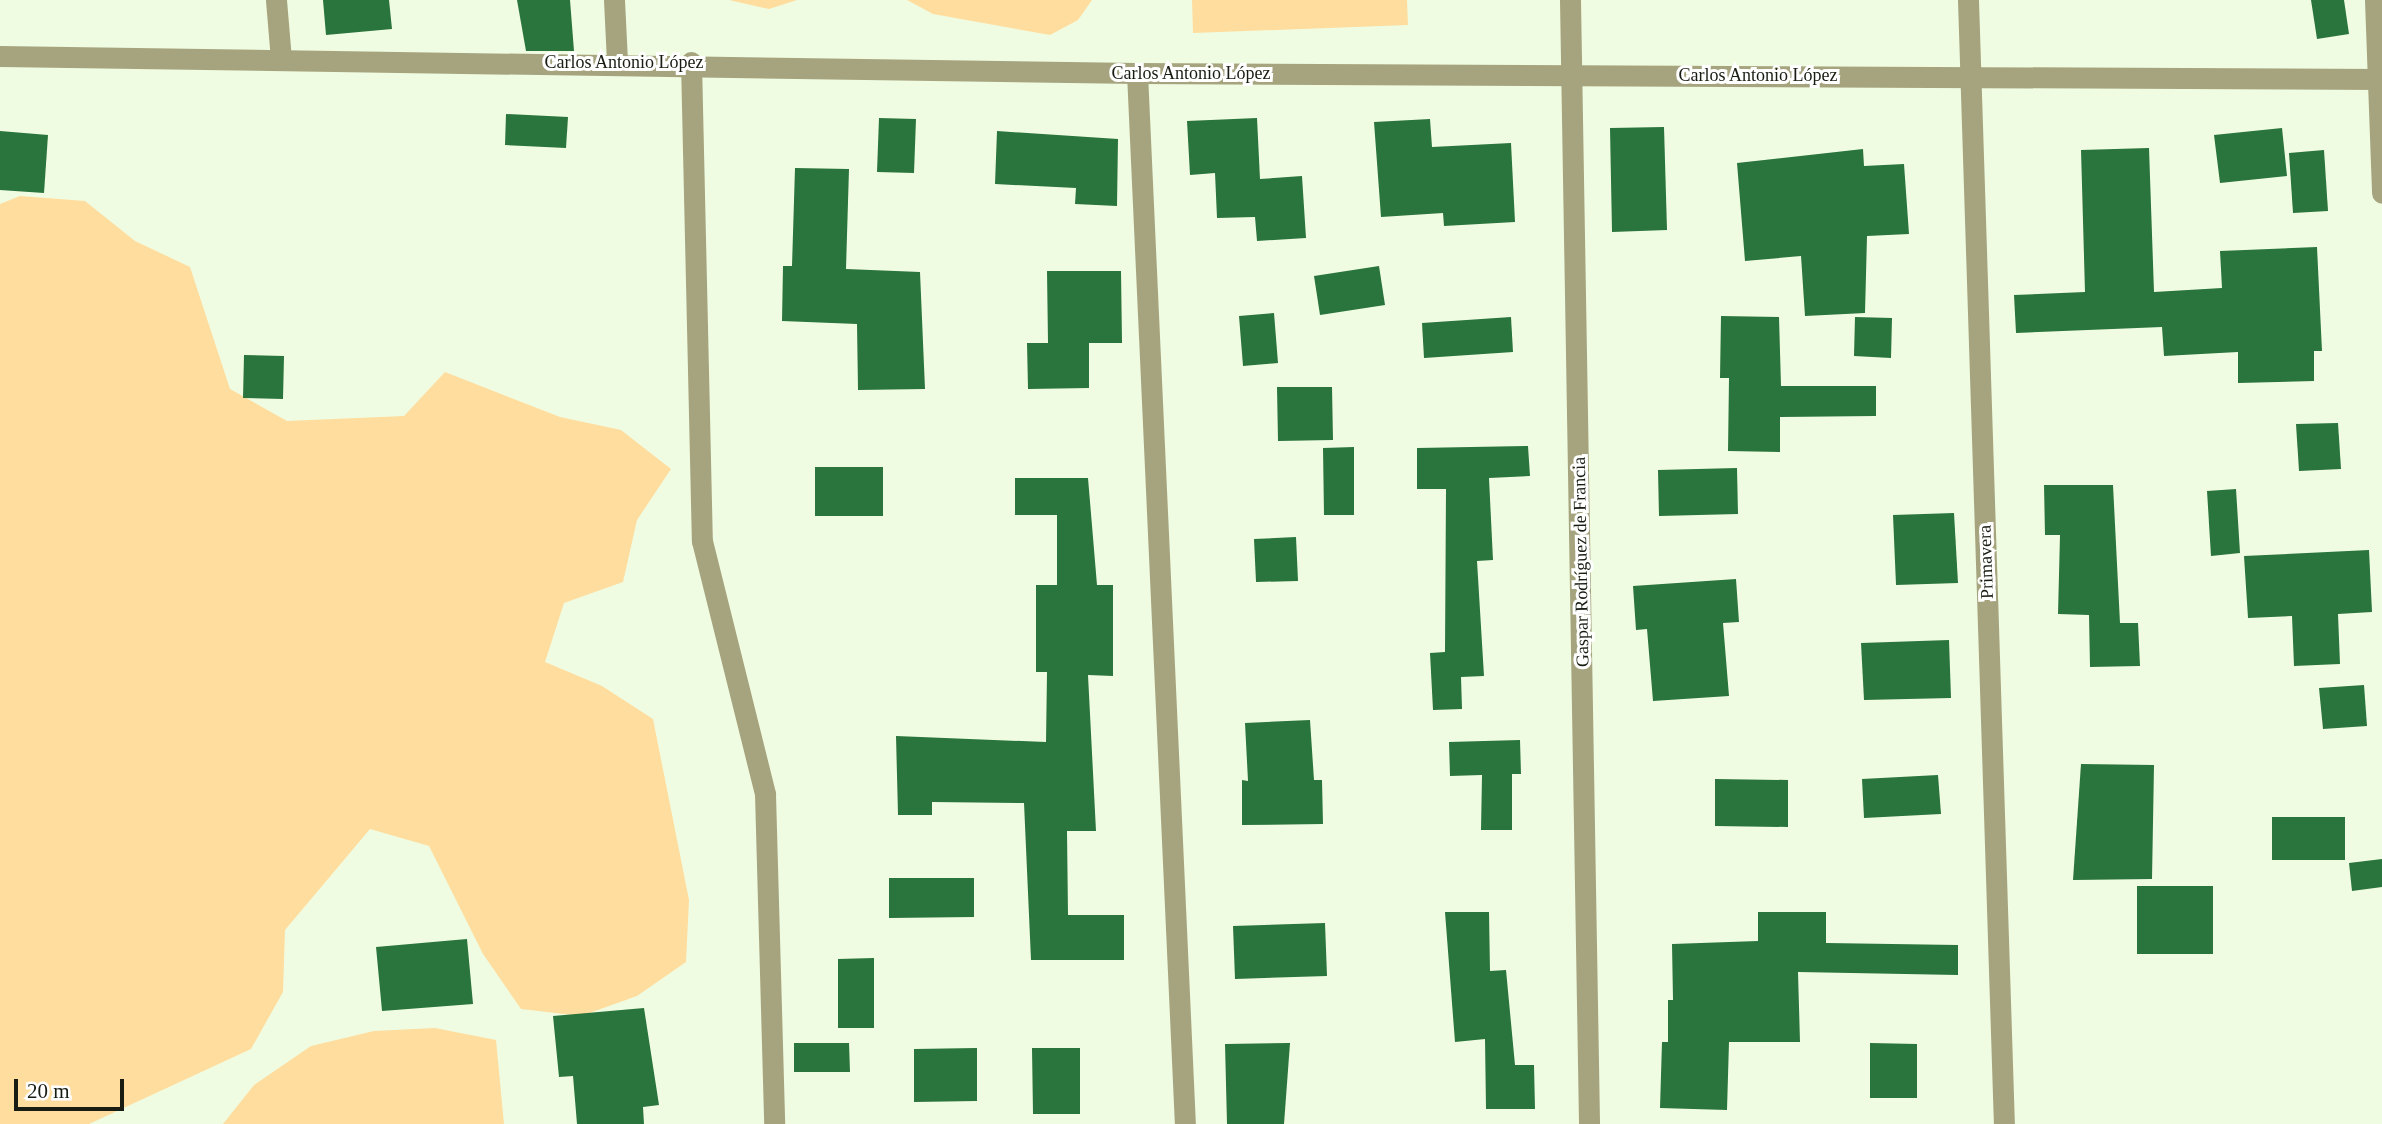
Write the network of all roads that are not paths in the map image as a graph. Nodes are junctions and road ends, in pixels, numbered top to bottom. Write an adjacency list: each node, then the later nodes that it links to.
1 (276, 0): 7 (street)
2 (614, 0): 8 (street)
3 (1570, 0): 11 (street, Gaspar Rodríguez de Francia)
4 (1968, 0): 12 (street, Primavera)
5 (2375, 0): 13 (street)
6 (0, 56): 7 (street, Carlos Antonio López)
7 (281, 59): 8 (street, Carlos Antonio López)
8 (617, 62): 9 (street, Carlos Antonio López)
9 (691, 62): 10 (street, Carlos Antonio López); 15 (street)
10 (1137, 74): 11 (street, Carlos Antonio López); 16 (street)
11 (1574, 75): 12 (street, Carlos Antonio López); 17 (street, Gaspar Rodríguez de Francia)
12 (1971, 75): 13 (street, Carlos Antonio López); 18 (street, Primavera)
13 (2379, 79): 14 (street)
14 (2382, 193)
15 (774, 1124)
16 (1185, 1124)
17 (1589, 1124)
18 (2004, 1124)

